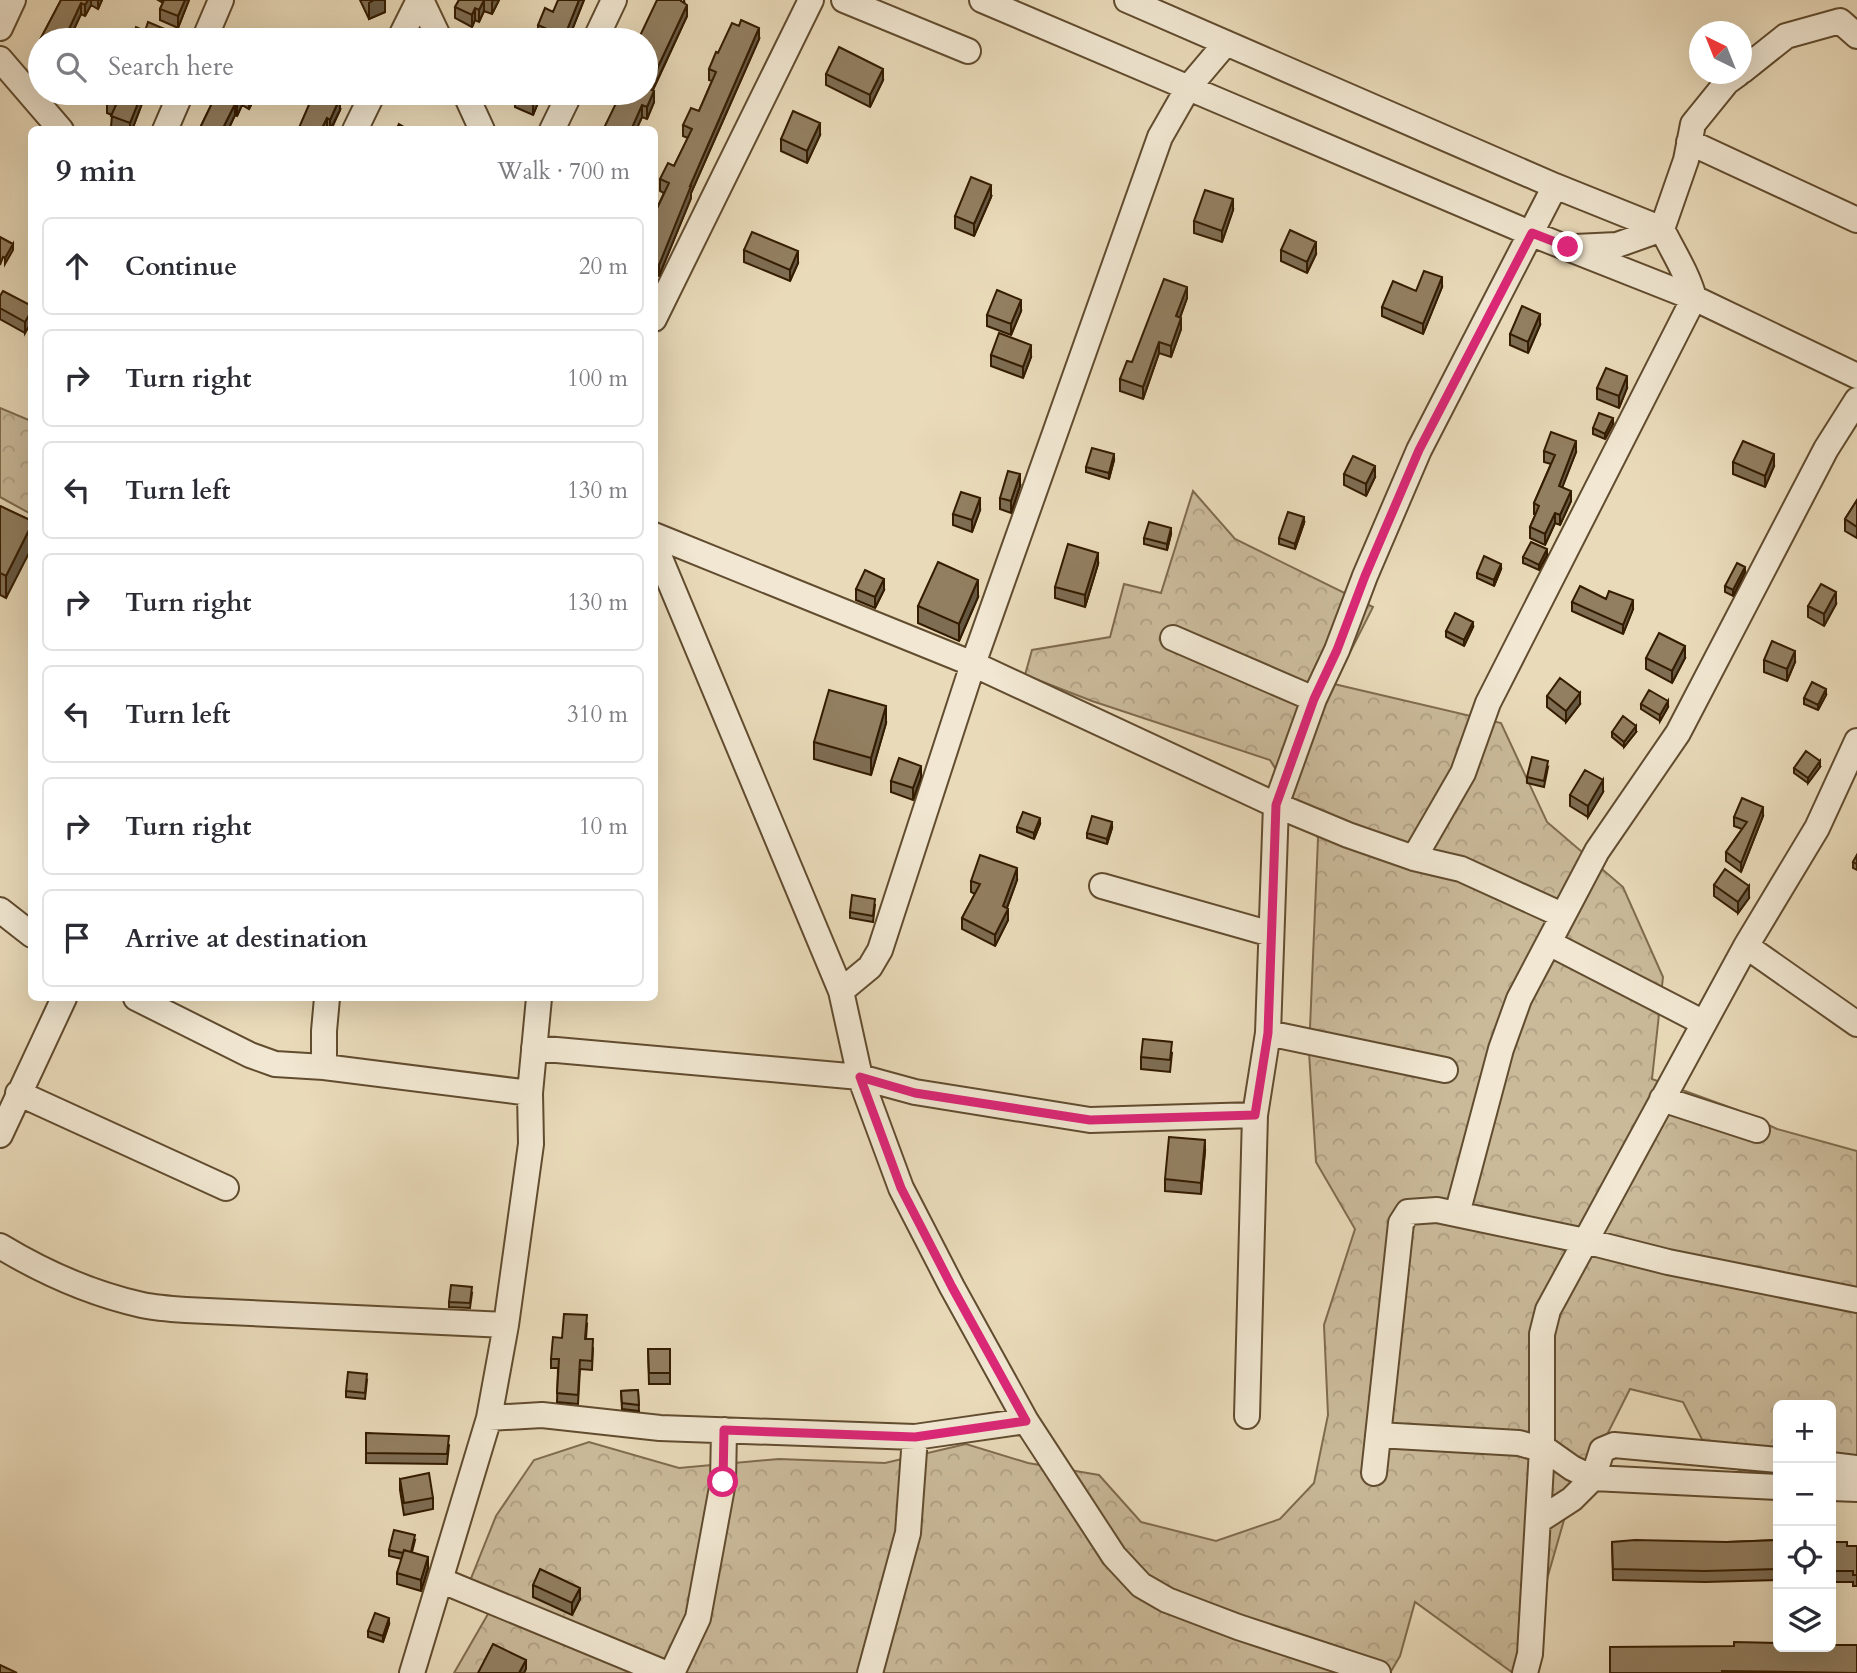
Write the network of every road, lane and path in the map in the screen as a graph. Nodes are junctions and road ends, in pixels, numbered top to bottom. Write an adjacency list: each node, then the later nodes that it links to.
1 (13, 0): 9 (street)
2 (221, 0): 10 (street)
3 (420, 0): 11 (street); 12 (street)
4 (614, 0): 13 (street)
5 (811, 0): 39 (street)
6 (844, 0): 16 (street)
7 (982, 0): 20 (street)
8 (1127, 0): 15 (street)
9 (0, 28)
10 (209, 28)
11 (405, 28)
12 (434, 28)
13 (601, 28)
14 (1857, 36): 18 (street)
15 (1226, 43): 20 (street); 33 (street)
16 (968, 51)
17 (0, 60): 21 (street)
18 (1752, 63)
19 (1725, 84): 32 (street)
20 (1188, 88): 36 (street); 45 (street)
21 (28, 92)
22 (39, 105): 27 (street)
23 (176, 105): 28 (street)
24 (367, 105): 29 (street)
25 (471, 105): 30 (street)
26 (564, 105): 31 (street)
27 (58, 126)
28 (167, 126)
29 (357, 126)
30 (480, 126)
31 (554, 126)
32 (1689, 142): 34 (street); 35 (street)
33 (1555, 186): 35 (street); 36 (street)
34 (1857, 220)
35 (1662, 229): 37 (street); 38 (street)
36 (1532, 233): 37 (street); 46 (street)
37 (1568, 247): 38 (street)
38 (1694, 298): 40 (street); 49 (street)
39 (658, 311)
40 (1857, 376)
41 (1857, 400): 52 (street)
42 (658, 537): 45 (street)
43 (658, 554): 57 (street)
44 (1173, 638): 46 (street)
45 (973, 664): 48 (street); 57 (street)
46 (1314, 699): 48 (street)
47 (1857, 741): 56 (street)
48 (1276, 805): 49 (street); 54 (street)
49 (1414, 858): 52 (street)
50 (1102, 886): 54 (street)
51 (0, 910): 53 (street)
52 (1562, 915): 55 (street)
53 (28, 932)
54 (1271, 933): 64 (street)
55 (1549, 943): 62 (street); 76 (street)
56 (1746, 946): 62 (street); 63 (street)
57 (841, 992): 68 (street)
58 (63, 1001): 69 (street)
59 (142, 1001): 66 (street)
60 (327, 1001): 66 (street)
61 (539, 1001): 65 (street)
62 (1704, 1023): 71 (street)
63 (1857, 1024)
64 (1268, 1033): 67 (street); 72 (street)
65 (534, 1048): 68 (street); 70 (street)
66 (324, 1067): 70 (street)
67 (1445, 1070)
68 (860, 1077): 72 (street); 83 (street)
69 (18, 1093): 74 (street); 75 (street)
70 (530, 1093): 80 (street)
71 (1662, 1099): 73 (street); 77 (street)
72 (1255, 1115): 81 (street)
73 (1757, 1130)
74 (0, 1135)
75 (226, 1188)
76 (1457, 1214): 77 (street); 85 (street)
77 (1585, 1241): 79 (street); 87 (street)
78 (0, 1246): 80 (street)
79 (1857, 1300)
80 (506, 1325): 82 (street)
81 (1247, 1416)
82 (489, 1418): 84 (street); 97 (street)
83 (1026, 1421): 86 (street); 102 (street)
84 (724, 1430): 86 (street); 100 (street)
85 (1378, 1435): 87 (street); 91 (street)
86 (915, 1437): 101 (street)
87 (1542, 1450): 92 (street); 96 (street)
88 (1773, 1460): 92 (street)
89 (1836, 1466): 90 (street)
90 (1857, 1468)
91 (1374, 1473)
92 (1593, 1478): 93 (street); 96 (street)
93 (1773, 1487)
94 (1836, 1488): 95 (street)
95 (1857, 1489)
96 (1538, 1521): 103 (street)
97 (440, 1580): 98 (street); 99 (street)
98 (412, 1673)
99 (665, 1673)
100 (672, 1673)
101 (870, 1673)
102 (1378, 1673)
103 (1525, 1673)

